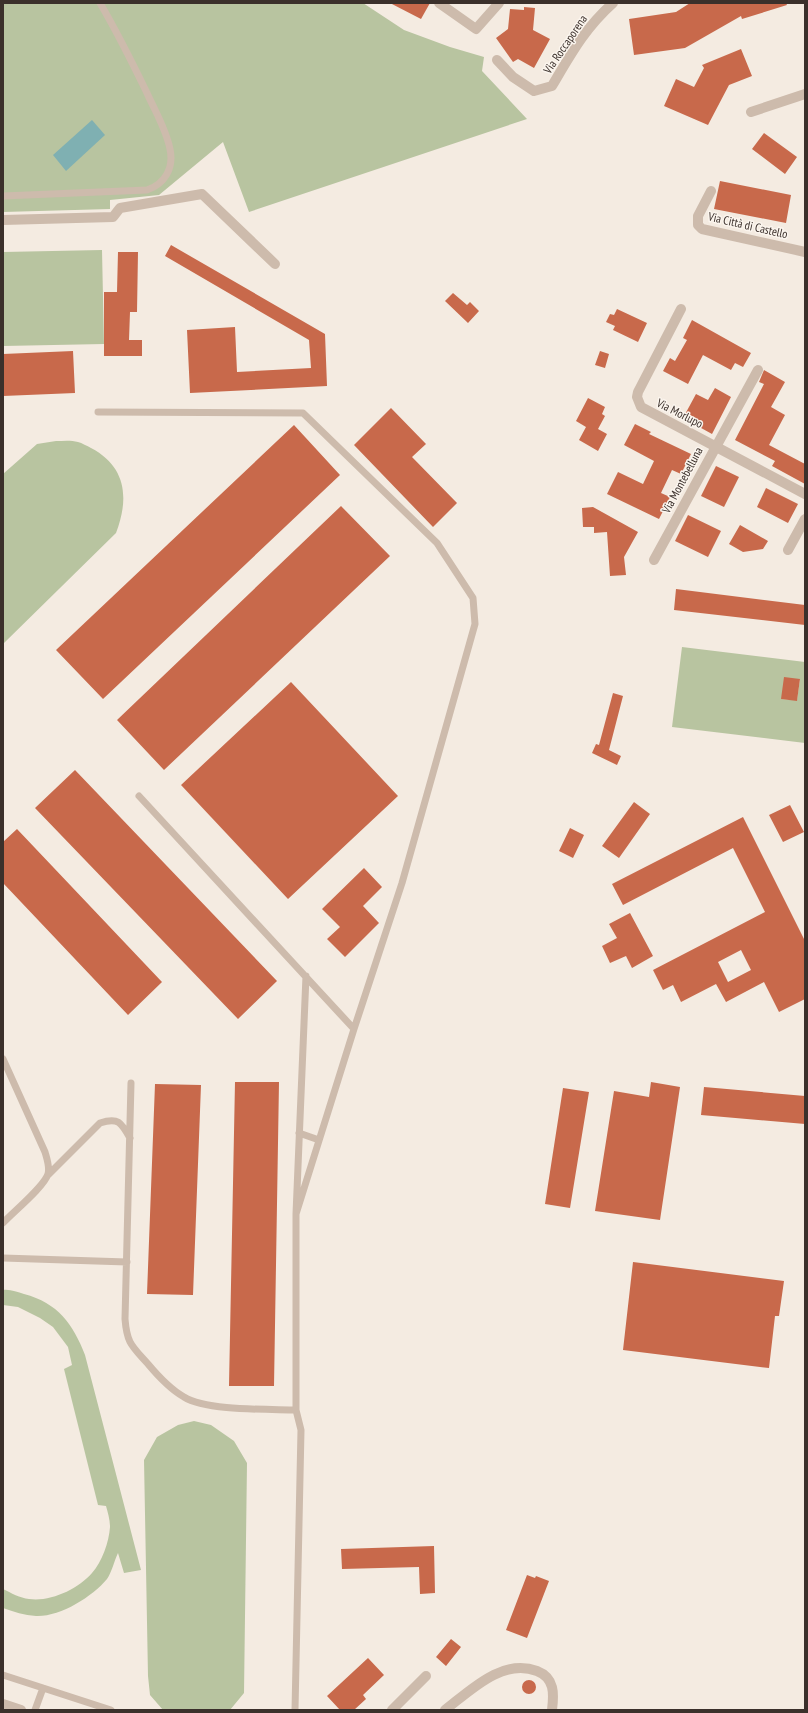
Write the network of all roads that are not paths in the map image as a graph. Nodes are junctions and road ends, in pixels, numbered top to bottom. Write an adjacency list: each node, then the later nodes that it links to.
1 (100, 3): 9 (lane)
2 (440, 3): 3 (street)
3 (499, 3)
4 (613, 3): 5 (street, Via Roccaporena)
5 (497, 60)
6 (805, 94): 7 (street)
7 (751, 112)
8 (711, 191): 11 (street, Via Città di Castello)
9 (3, 196)
10 (3, 220): 12 (street)
11 (805, 252)
12 (275, 264)
13 (681, 309): 16 (street, Via Morlupo)
14 (758, 370): 16 (street, Via Montebelluna)
15 (98, 412): 23 (lane)
16 (715, 446): 17 (street, Via Morlupo); 20 (street, Via Montebelluna)
17 (805, 494)
18 (805, 519): 19 (street)
19 (788, 550)
20 (654, 560)
21 (139, 796): 22 (lane)
22 (306, 976): 23 (lane); 26 (lane)
23 (354, 1029): 28 (lane)
24 (3, 1059): 29 (lane)
25 (131, 1083): 27 (lane)
26 (300, 1133): 28 (lane); 30 (lane)
27 (130, 1138): 29 (lane); 33 (lane)
28 (319, 1140): 30 (lane)
29 (47, 1175): 31 (lane)
30 (296, 1214): 34 (lane)
31 (3, 1223)
32 (3, 1258): 33 (lane)
33 (127, 1262): 34 (lane)
34 (296, 1410): 42 (lane)
35 (3, 1675): 37 (lane)
36 (426, 1676): 43 (street)
37 (43, 1688): 40 (lane); 41 (lane)
38 (3, 1704): 39 (street)
39 (21, 1710)
40 (35, 1710)
41 (111, 1710)
42 (295, 1710)
43 (392, 1710)
44 (445, 1710): 45 (street)
45 (552, 1710)

